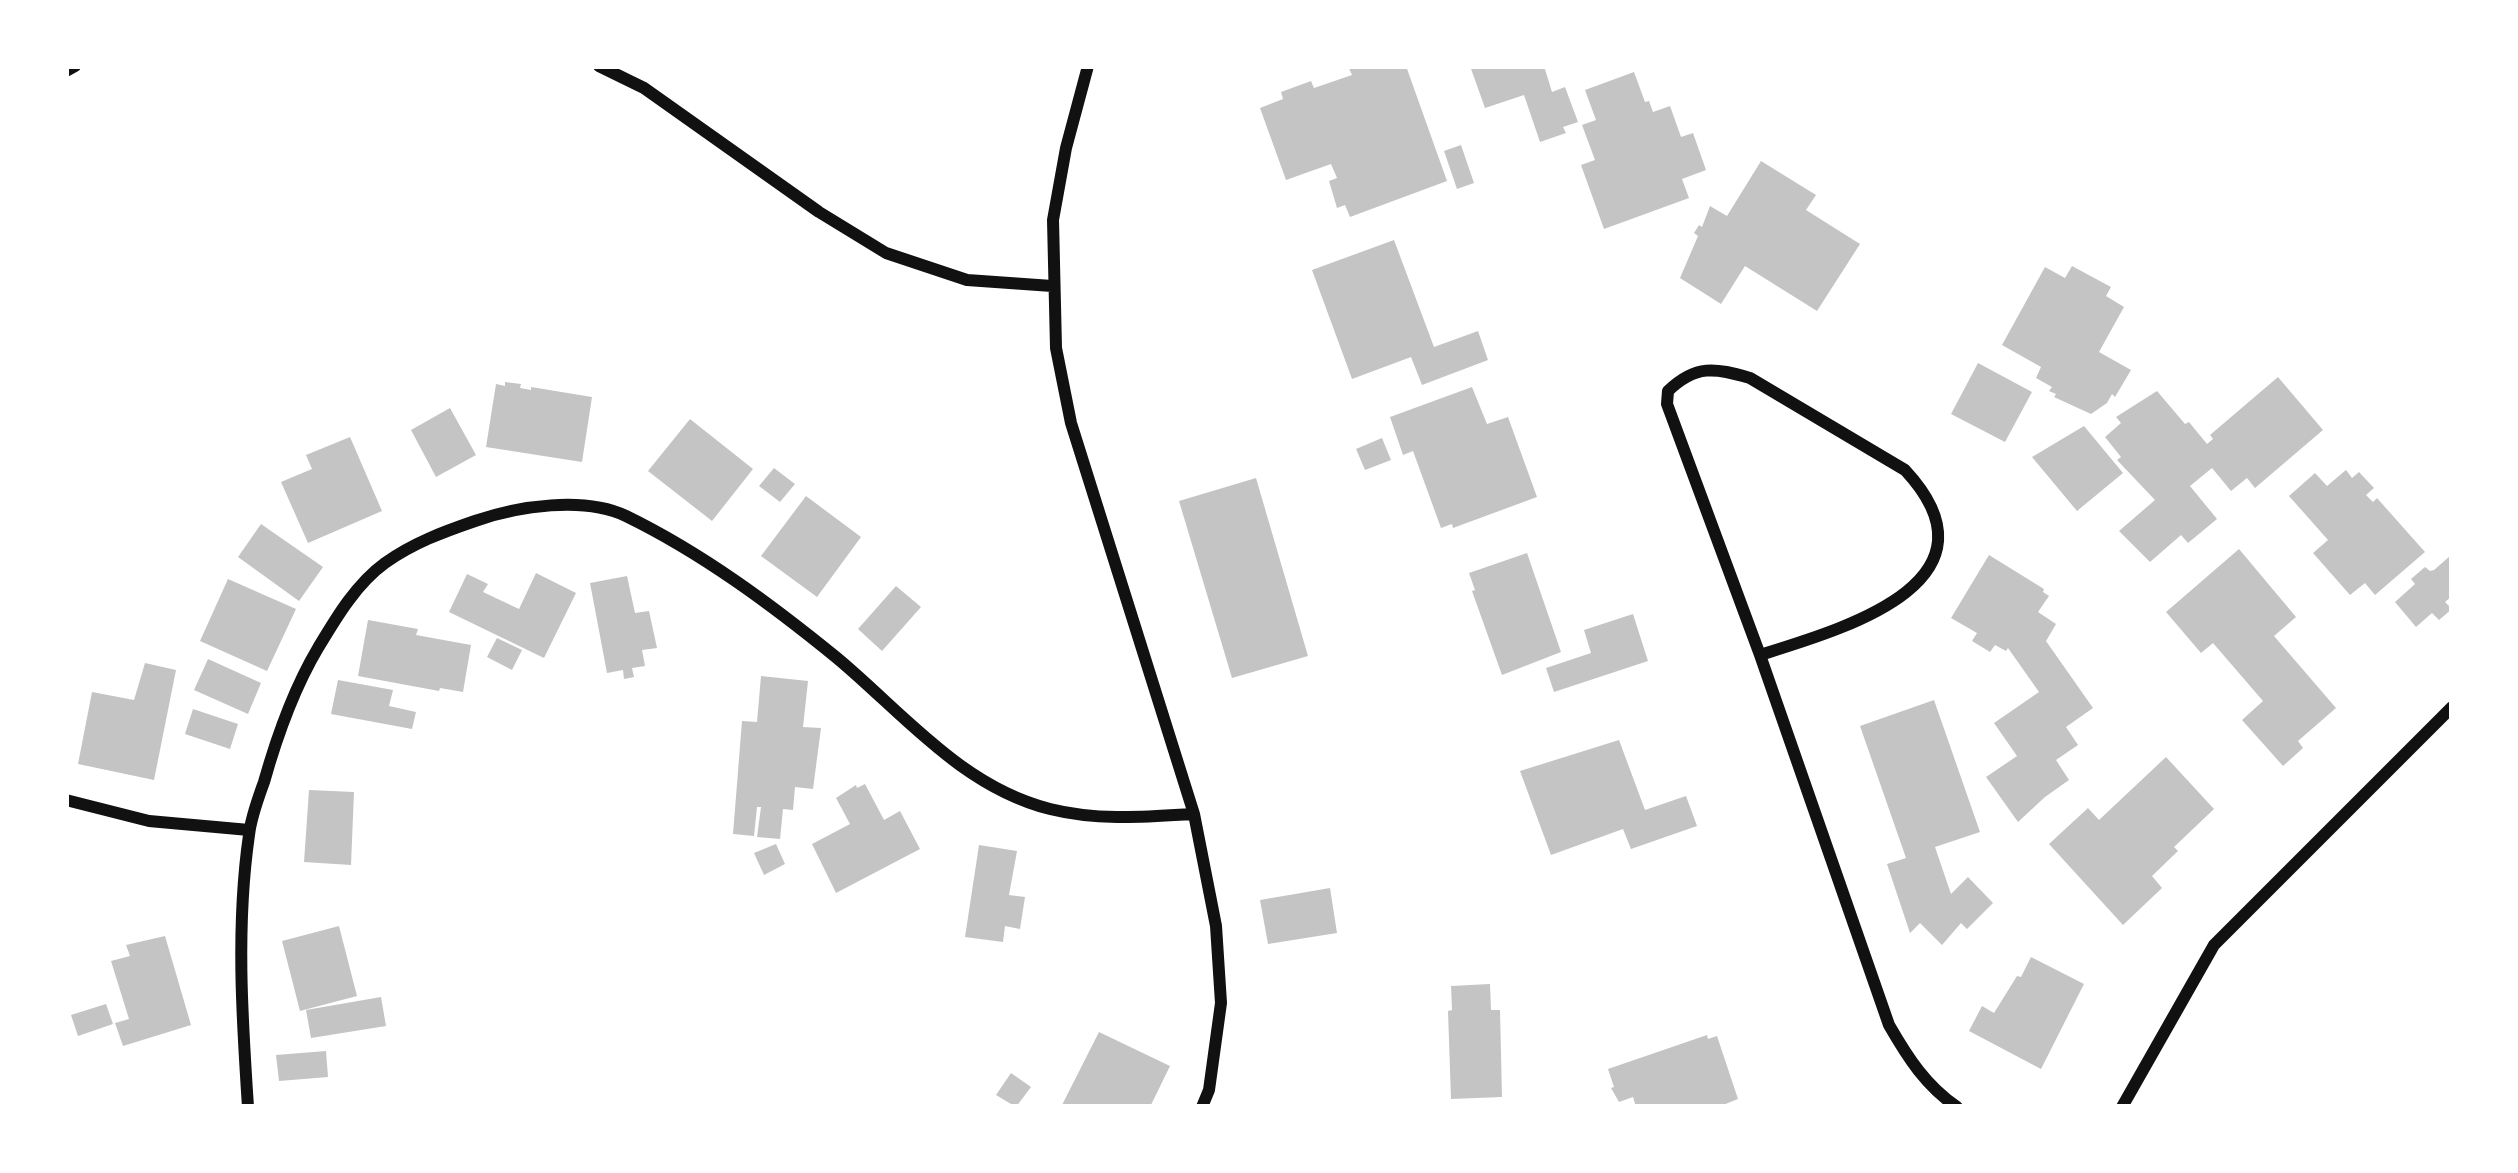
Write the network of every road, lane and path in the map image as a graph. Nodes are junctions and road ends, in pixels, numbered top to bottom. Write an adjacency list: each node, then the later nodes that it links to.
1 (75, 66): 4 (street)
2 (599, 66): 5 (street)
3 (1088, 66): 5 (street)
4 (66, 71)
5 (1052, 286): 9 (street)
6 (1760, 655): 6 (street); 13 (street)
7 (2452, 707): 14 (street)
8 (66, 800): 10 (street)
9 (1194, 814): 10 (street); 12 (street)
10 (249, 830): 11 (street)
11 (248, 1107)
12 (1202, 1107)
13 (1958, 1107)
14 (2122, 1107)

